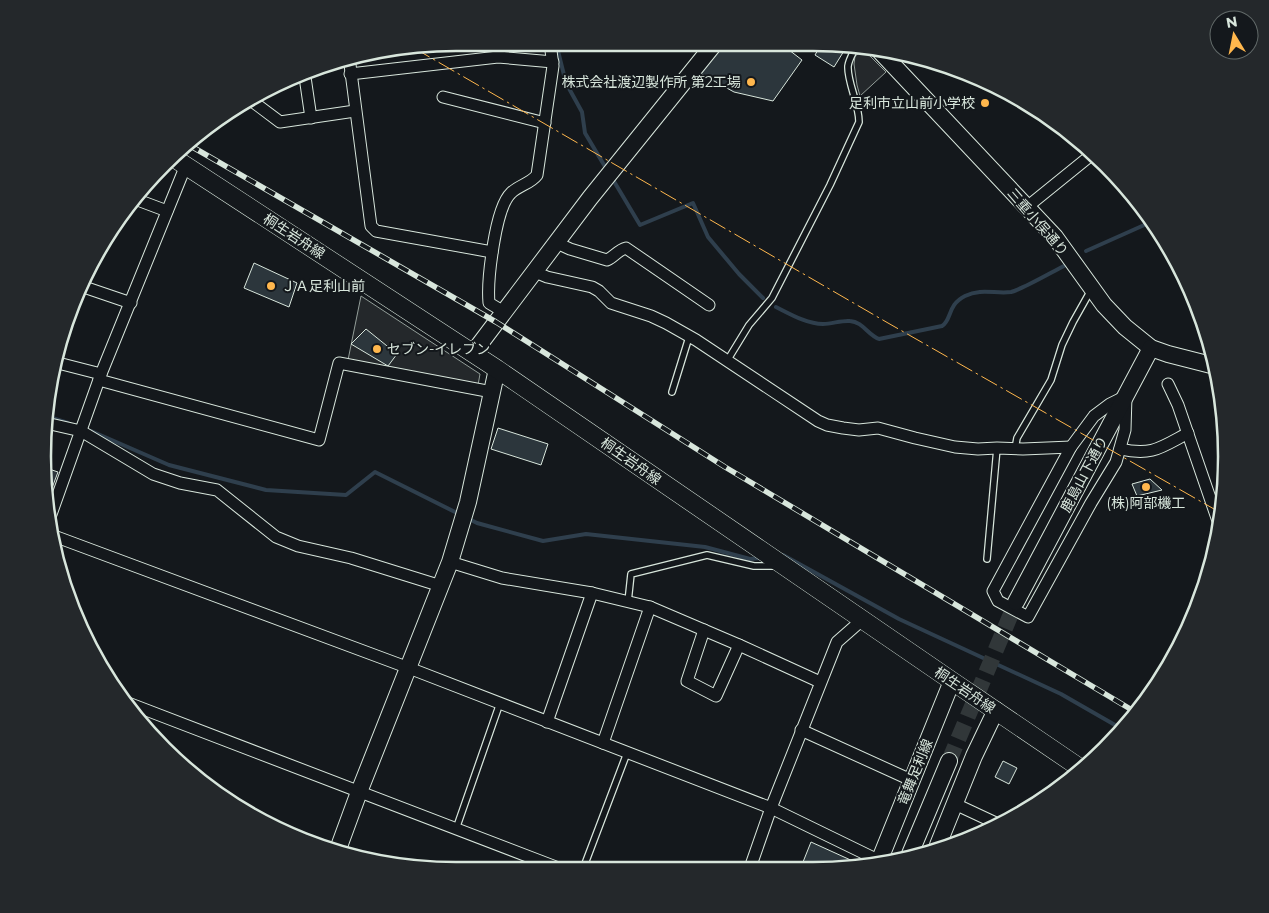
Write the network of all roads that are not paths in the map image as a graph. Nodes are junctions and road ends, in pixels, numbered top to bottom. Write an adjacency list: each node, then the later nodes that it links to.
1 (551, 51): 5 (street)
2 (708, 51): 19 (street)
3 (852, 54): 30 (lane)
4 (887, 58): 17 (street, 三重小俣通り)
5 (552, 62): 7 (street); 13 (street)
6 (350, 66): 7 (street)
7 (350, 74): 11 (street)
8 (305, 80): 12 (street)
9 (443, 97): 13 (street)
10 (257, 104): 12 (street)
11 (355, 110): 12 (street); 20 (street)
12 (311, 118)
13 (544, 123): 20 (street)
14 (1087, 159): 17 (street)
15 (180, 162): 18 (street); 29 (main road, 桐生岩舟線)
16 (142, 202): 18 (street)
17 (1027, 207): 23 (street, 三重小俣通り)
18 (167, 211): 24 (street)
19 (557, 243): 21 (street); 25 (street)
20 (492, 252): 26 (street)
21 (535, 272): 26 (street); 27 (street)
22 (88, 288): 24 (street)
23 (1092, 288): 28 (street, 三重小俣通り); 44 (lane)
24 (131, 303): 34 (street)
25 (709, 304)
26 (504, 312): 29 (street)
27 (690, 337): 30 (street); 37 (lane)
28 (1151, 348): 32 (street, 三重小俣通り); 38 (street, 鹿島山下通り)
29 (473, 353): 33 (main road, 桐生岩舟線)
30 (727, 361): 43 (street)
31 (62, 364): 34 (street)
32 (1207, 364)
33 (497, 369): 36 (street); 51 (main road, 桐生岩舟線)
34 (100, 377): 36 (street); 40 (street)
35 (1168, 384): 41 (street)
36 (492, 392): 50 (street)
37 (672, 392)
38 (1126, 396): 42 (street); 45 (street); 55 (street, 鹿島山下通り)
39 (53, 425): 40 (street)
40 (81, 431): 47 (street); 52 (street)
41 (1188, 433): 45 (street); 46 (street)
42 (1071, 447): 44 (street); 45 (street)
43 (997, 448): 44 (street); 49 (lane)
44 (1015, 449)
45 (1120, 449)
46 (1215, 497)
47 (55, 505)
48 (59, 538): 60 (street)
49 (987, 559)
50 (450, 562): 52 (street); 53 (street)
51 (783, 565): 54 (lane); 57 (main road, 桐生岩舟線)
52 (441, 586): 60 (street)
53 (592, 593): 54 (street); 66 (street)
54 (628, 602): 56 (street)
55 (1016, 602)
56 (650, 607): 58 (street); 68 (street)
57 (862, 620): 61 (main road, 桐生岩舟線); 62 (street)
58 (704, 630): 59 (street); 59 (street)
59 (739, 645): 62 (street)
60 (409, 668): 63 (street); 73 (street)
61 (952, 681): 65 (main road, 桐生岩舟線); 72 (street, 竜舞足利線)
62 (820, 682): 67 (street)
63 (500, 703): 66 (street); 77 (lane)
64 (139, 708): 73 (street)
65 (996, 710): 71 (main road, 桐生岩舟線); 74 (street)
66 (547, 722): 68 (street)
67 (801, 730): 72 (street); 75 (street)
68 (603, 743): 69 (street)
69 (627, 753): 75 (street); 84 (lane)
70 (949, 761): 80 (street)
71 (1075, 765)
72 (912, 780): 81 (street, 竜舞足利線)
73 (359, 792): 77 (street); 79 (street)
74 (955, 804): 76 (street); 78 (street)
75 (771, 808): 82 (street); 85 (street)
76 (991, 821)
77 (456, 829): 83 (street)
78 (940, 841)
79 (340, 844)
80 (912, 849)
81 (883, 855)
82 (870, 857)
83 (543, 862)
84 (586, 862)
85 (752, 862)

